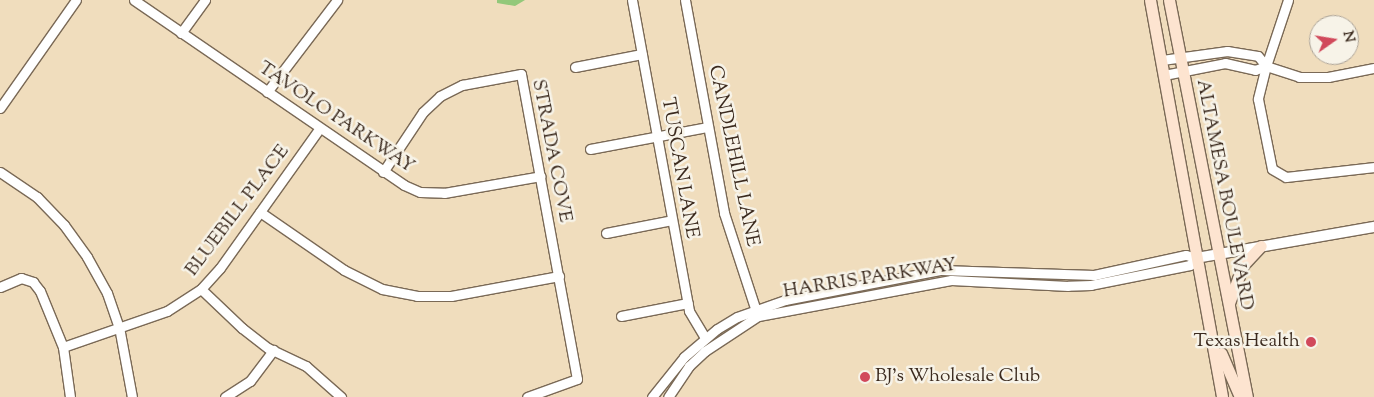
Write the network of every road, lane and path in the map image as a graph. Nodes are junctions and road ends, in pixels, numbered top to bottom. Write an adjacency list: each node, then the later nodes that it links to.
1 (76, 0): 20 (street)
2 (134, 0): 10 (street, TAVOLO PARKWAY)
3 (205, 0): 10 (street)
4 (337, 0): 19 (street)
5 (632, 0): 11 (street, TUSCAN LANE)
6 (685, 0): 21 (street, CANDLEHILL LANE)
7 (1150, 0): 13 (main road, ALTAMESA BOULEVARD)
8 (1169, 0): 12 (main road, ALTAMESA BOULEVARD)
9 (1288, 0): 14 (street)
10 (181, 33): 19 (street, TAVOLO PARKWAY)
11 (642, 54): 15 (street); 23 (street, TUSCAN LANE)
12 (1179, 58): 13 (street); 14 (street); 17 (main road, ALTAMESA BOULEVARD)
13 (1162, 60): 18 (main road, ALTAMESA BOULEVARD)
14 (1266, 66): 16 (street); 17 (street); 25 (street)
15 (575, 67)
16 (1374, 68)
17 (1182, 71): 18 (street); 34 (main road, ALTAMESA BOULEVARD)
18 (1164, 74): 35 (main road, ALTAMESA BOULEVARD)
19 (267, 92): 22 (street, TAVOLO PARKWAY)
20 (0, 108)
21 (708, 127): 23 (street); 45 (street, CANDLEHILL LANE)
22 (320, 128): 27 (street, TAVOLO PARKWAY); 29 (street, BLUEBILL PLACE)
23 (657, 137): 24 (street); 30 (street, TUSCAN LANE)
24 (590, 150)
25 (1374, 166)
26 (0, 172): 47 (street)
27 (383, 172): 28 (street, TAVOLO PARKWAY); 28 (street, STRADA COVE)
28 (541, 176): 37 (street, STRADA COVE)
29 (260, 212): 37 (street); 42 (street, BLUEBILL PLACE)
30 (672, 220): 32 (street); 43 (street, TUSCAN LANE)
31 (1374, 227): 33 (street, HARRIS PARKWAY)
32 (606, 233)
33 (1261, 246): 34 (street, HARRIS PARKWAY); 44 (main road)
34 (1216, 254): 35 (street, HARRIS PARKWAY); 44 (main road, ALTAMESA BOULEVARD)
35 (1196, 258): 36 (street, HARRIS PARKWAY); 39 (street, HARRIS PARKWAY); 49 (main road, ALTAMESA BOULEVARD)
36 (1082, 275): 38 (street, HARRIS PARKWAY); 39 (street)
37 (559, 276): 56 (street, STRADA COVE)
38 (906, 276): 41 (street); 45 (street, HARRIS PARKWAY)
39 (1082, 285): 41 (street, HARRIS PARKWAY)
40 (0, 287): 50 (street)
41 (907, 287): 45 (street, HARRIS PARKWAY)
42 (201, 289): 47 (street, BLUEBILL PLACE); 51 (street)
43 (688, 303): 46 (street); 48 (street, TUSCAN LANE)
44 (1228, 304): 61 (main road, ALTAMESA BOULEVARD)
45 (757, 313): 48 (street, HARRIS PARKWAY); 58 (street, HARRIS PARKWAY)
46 (621, 316)
47 (119, 327): 50 (street, BLUEBILL PLACE); 53 (street)
48 (705, 338): 57 (street, HARRIS PARKWAY)
49 (1214, 344): 59 (main road, ALTAMESA BOULEVARD); 60 (main road)
50 (63, 346): 52 (street)
51 (273, 350): 54 (street); 55 (street)
52 (70, 397)
53 (132, 397)
54 (225, 397)
55 (341, 397)
56 (527, 397)
57 (652, 397)
58 (668, 397)
59 (1222, 397)
60 (1240, 397)
61 (1247, 397)

